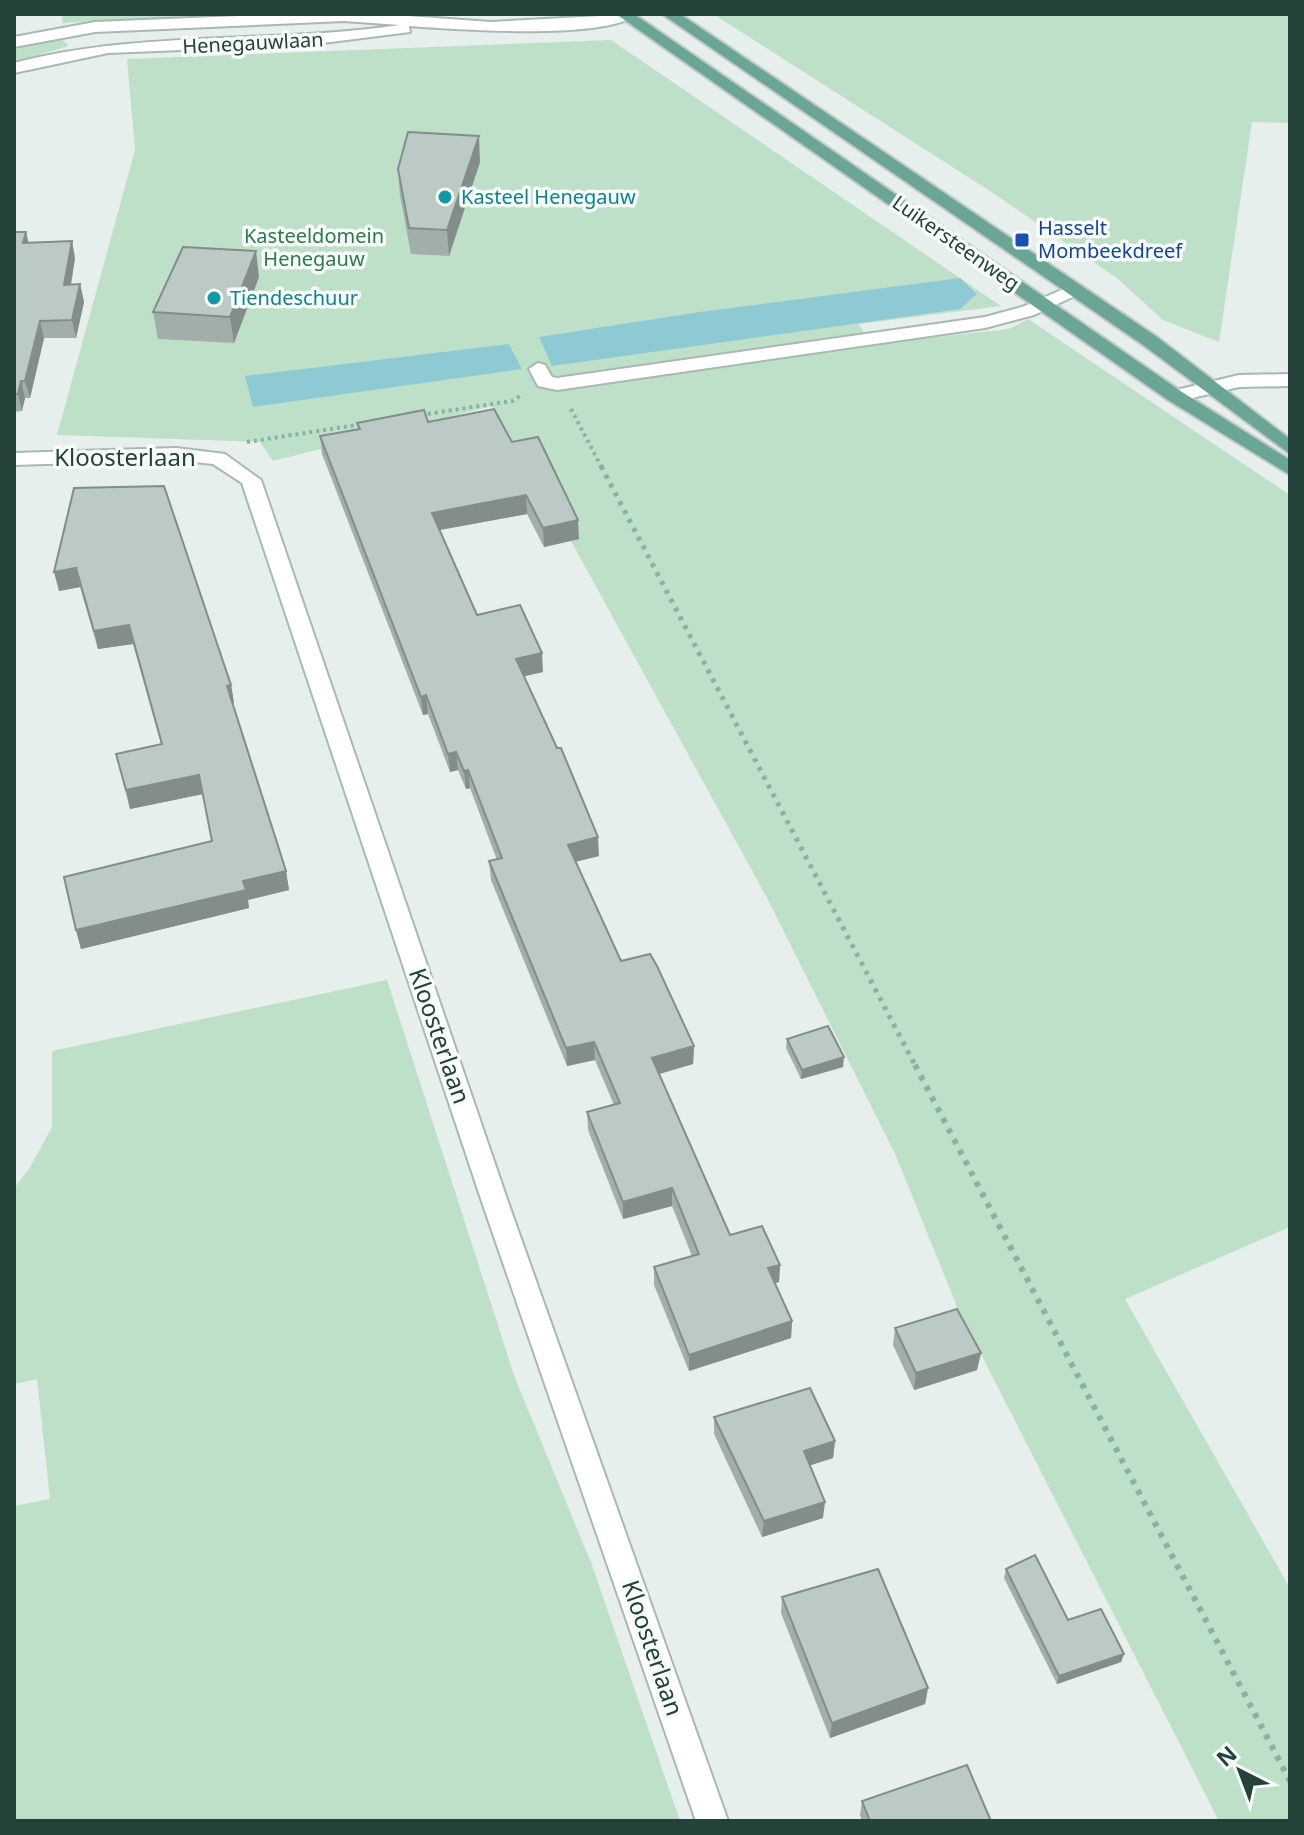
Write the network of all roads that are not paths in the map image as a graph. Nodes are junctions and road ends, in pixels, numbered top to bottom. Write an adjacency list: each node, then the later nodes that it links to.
1 (485, 14): 4 (street, Henegauwlaan)
2 (626, 14): 4 (street, Henegauwlaan); 10 (main road, Luikersteenweg)
3 (670, 14): 9 (main road, Luikersteenweg)
4 (434, 23): 5 (street, Henegauwlaan); 7 (street, Henegauwlaan)
5 (95, 27): 6 (street, Henegauwlaan); 7 (street)
6 (14, 42)
7 (94, 51): 8 (street, Henegauwlaan)
8 (14, 68)
9 (1073, 290): 10 (street); 13 (main road, Luikersteenweg)
10 (1044, 304): 11 (street); 14 (main road, Luikersteenweg)
11 (538, 369)
12 (1290, 380): 13 (street)
13 (1214, 387): 14 (street); 15 (main road, Luikersteenweg)
14 (1175, 396): 17 (main road, Luikersteenweg)
15 (1290, 448)
16 (14, 459): 18 (street, Kloosterlaan)
17 (1290, 469)
18 (712, 1821)

